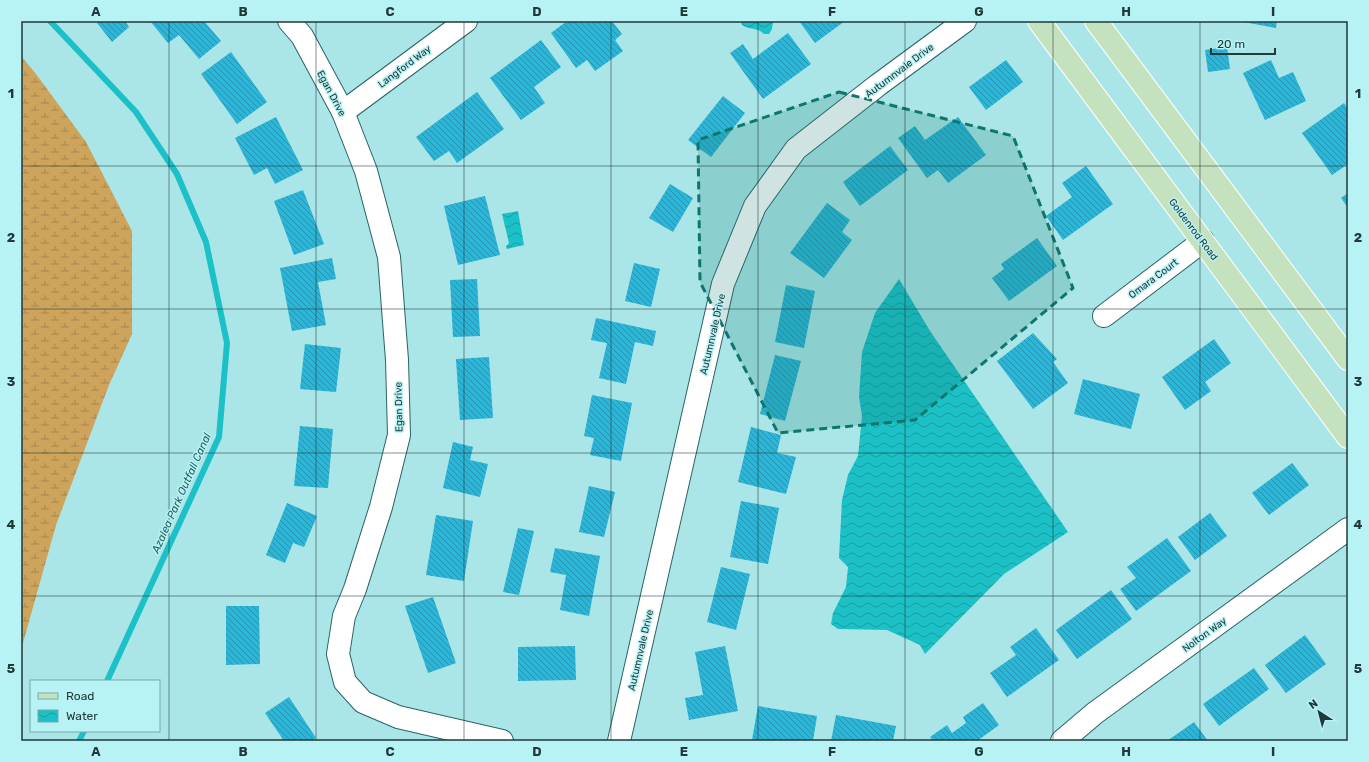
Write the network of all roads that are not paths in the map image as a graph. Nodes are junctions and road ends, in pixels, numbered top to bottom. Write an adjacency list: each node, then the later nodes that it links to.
1 (289, 21): 6 (street, Egan Drive)
2 (466, 21): 6 (street, Langford Way)
3 (965, 21): 13 (street, Autumnvale Drive)
4 (1039, 21): 7 (main road, Goldenrod Road)
5 (1096, 21): 9 (main road)
6 (343, 112): 12 (street, Egan Drive)
7 (1203, 241): 8 (street, Omara Court); 10 (main road, Goldenrod Road)
8 (1104, 316)
9 (1348, 359)
10 (1348, 437)
11 (1348, 529): 14 (street, Nolton Way)
12 (502, 741)
13 (619, 741)
14 (1062, 741)

